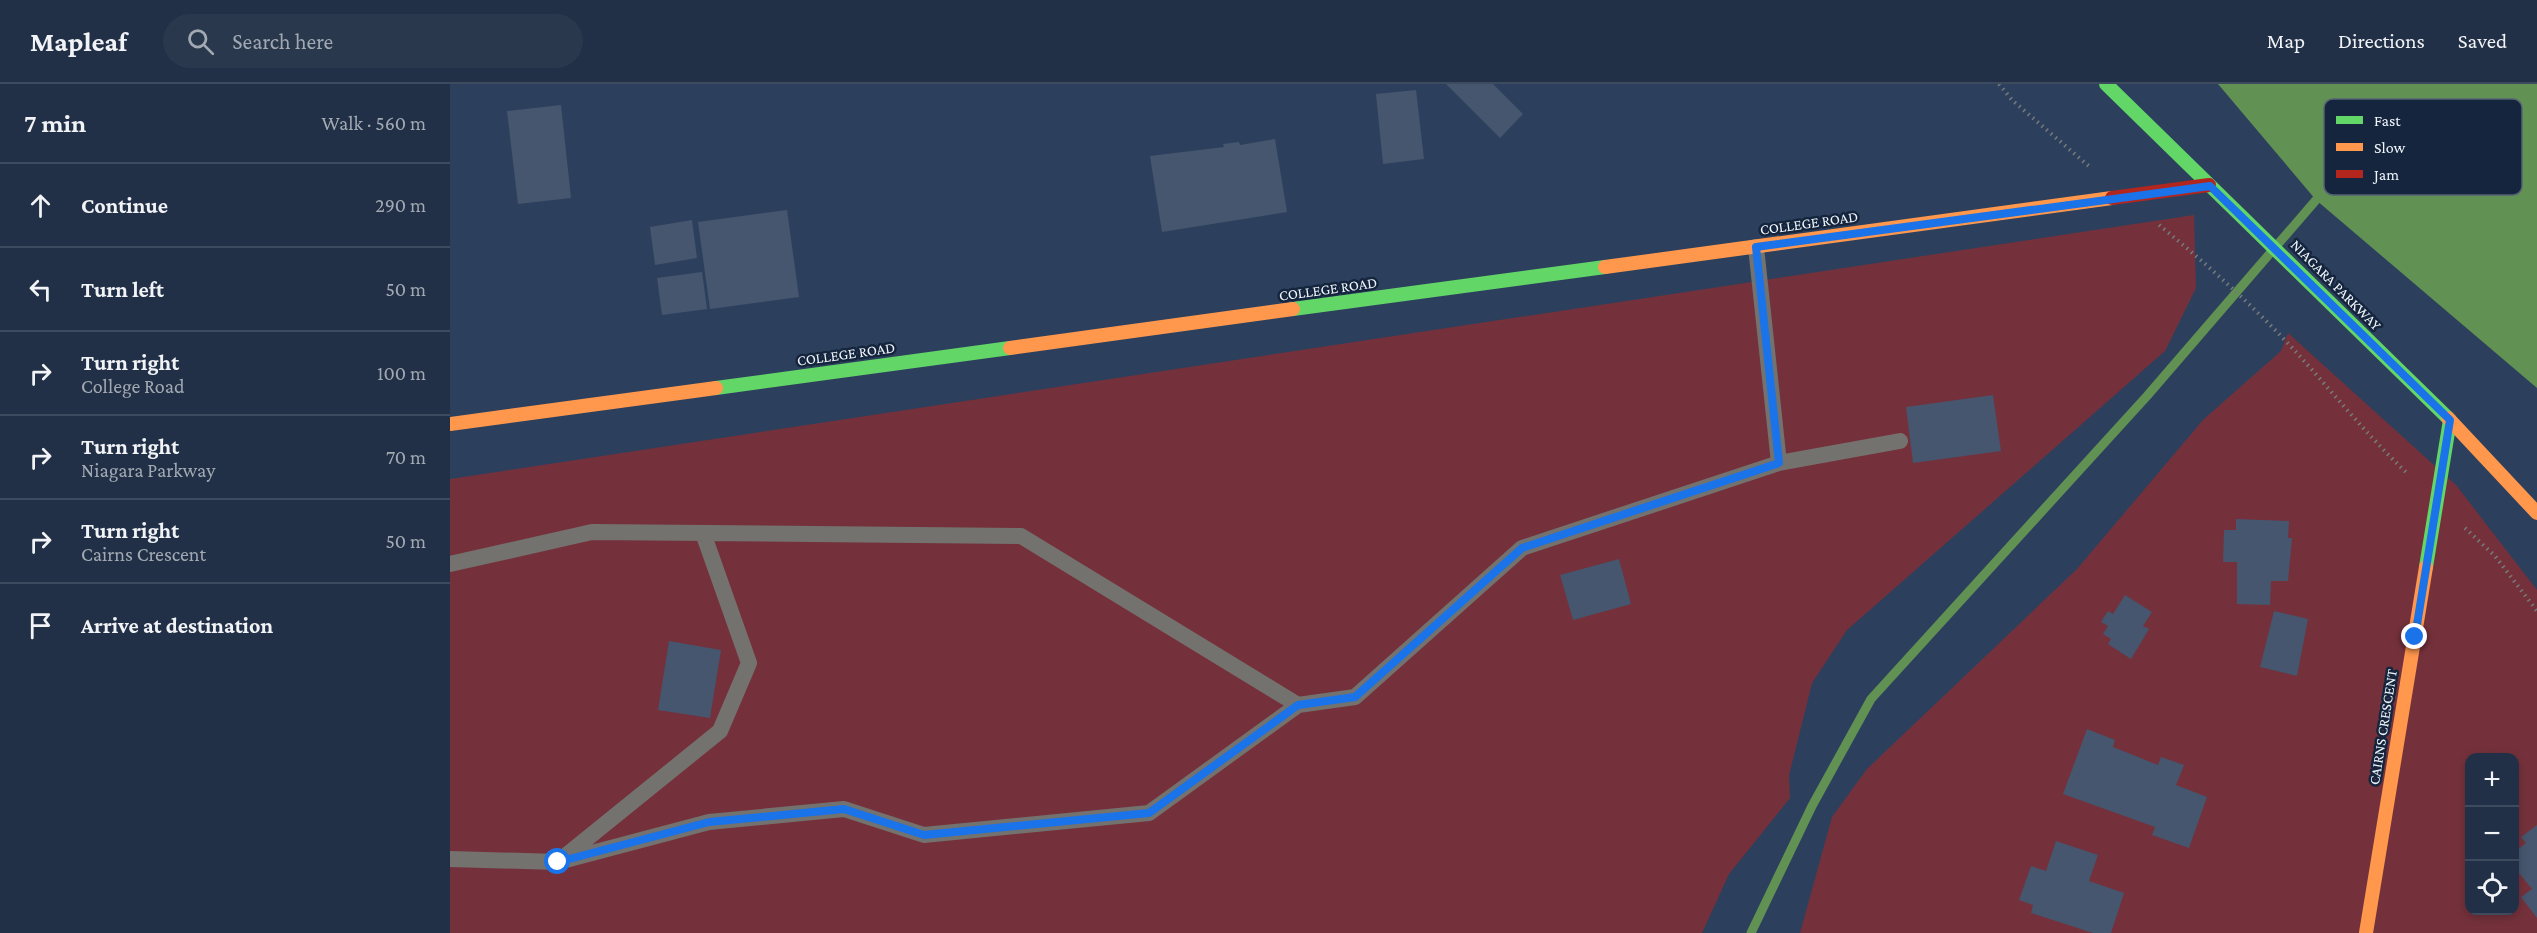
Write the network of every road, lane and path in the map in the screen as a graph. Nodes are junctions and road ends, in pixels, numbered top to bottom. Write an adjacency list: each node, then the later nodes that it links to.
1 (2106, 84): 2 (street, NIAGARA PARKWAY)
2 (2210, 186): 3 (street, COLLEGE ROAD); 6 (street, NIAGARA PARKWAY)
3 (1756, 247): 7 (street, COLLEGE ROAD); 9 (lane)
4 (2215, 270): 5 (path)
5 (2282, 338)
6 (2450, 420): 10 (street, NIAGARA PARKWAY); 16 (street, CAIRNS CRESCENT)
7 (450, 424)
8 (1900, 441): 9 (lane)
9 (1779, 463): 13 (lane)
10 (2537, 513)
11 (703, 533): 12 (lane); 13 (lane); 15 (lane)
12 (450, 564)
13 (1298, 705): 15 (lane)
14 (450, 859): 15 (lane)
15 (558, 862)
16 (2366, 933)

